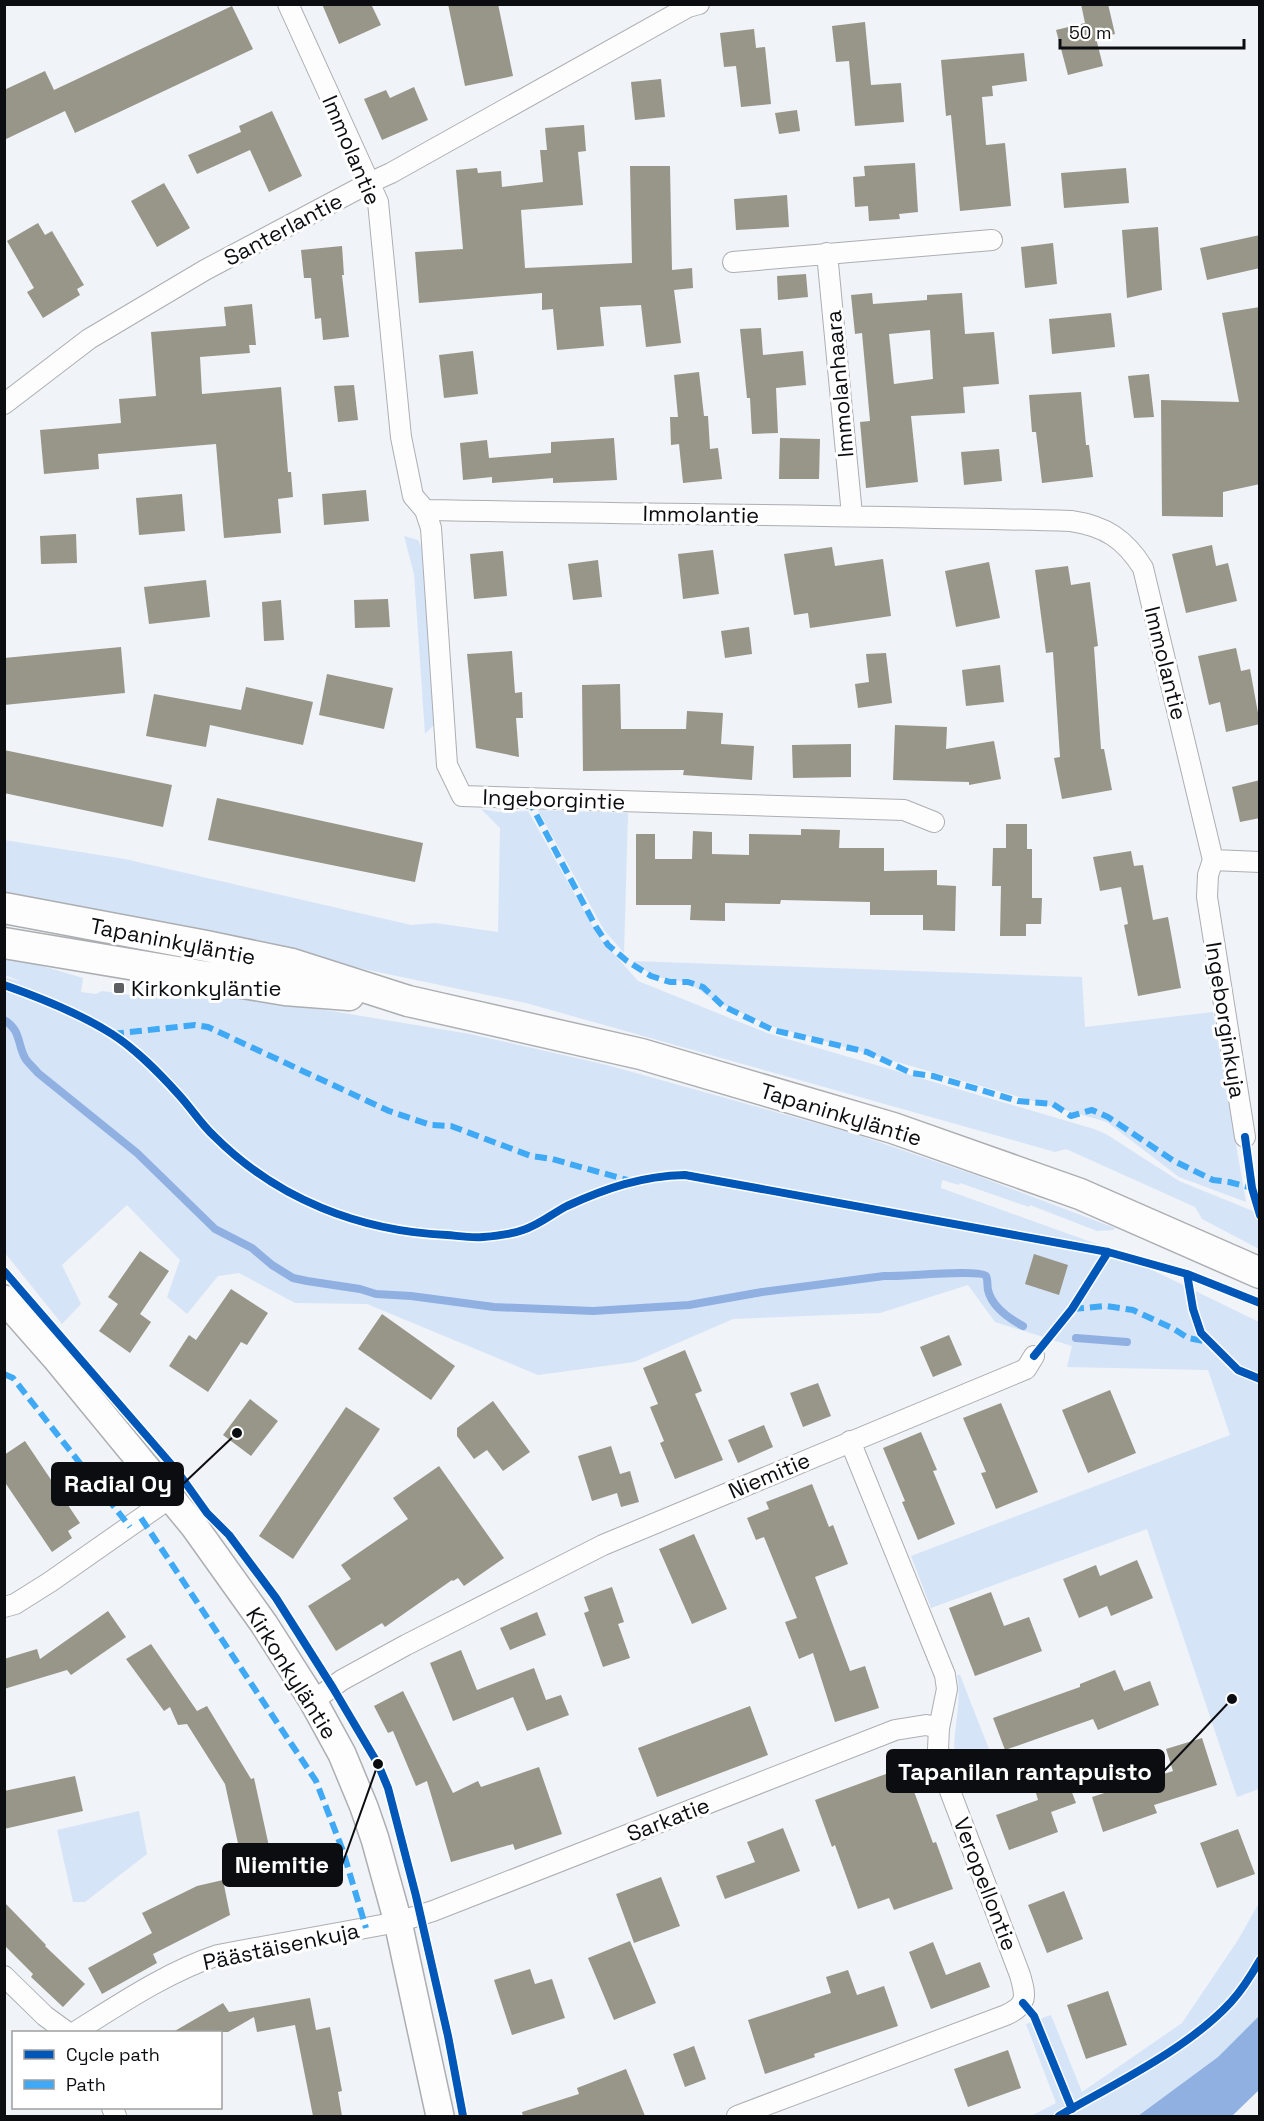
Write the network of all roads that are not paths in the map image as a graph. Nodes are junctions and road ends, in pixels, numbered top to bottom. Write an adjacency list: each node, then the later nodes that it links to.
1 (288, 4): 3 (street, Immolantie)
2 (699, 4): 3 (street, Santerlantie)
3 (369, 183): 7 (street, Santerlantie); 8 (street, Immolantie)
4 (992, 240): 5 (street)
5 (827, 253): 6 (street); 9 (street, Immolanhaara)
6 (732, 262)
7 (4, 404)
8 (425, 510): 9 (street, Immolantie); 10 (street, Ingeborgintie)
9 (852, 515): 11 (street, Immolantie)
10 (934, 822)
11 (1213, 860): 12 (street); 16 (street, Ingeborginkuja)
12 (1260, 862)
13 (4, 908): 15 (main road, Tapaninkyläntie)
14 (4, 943): 15 (main road, Tapaninkyläntie)
15 (408, 1001): 17 (main road, Tapaninkyläntie)
16 (1245, 1137)
17 (1260, 1273)
18 (4, 1299): 21 (street, Kirkonkyläntie)
19 (1034, 1356): 20 (street, Niemitie)
20 (850, 1442): 23 (street, Niemitie); 24 (street, Veropellontie)
21 (170, 1498): 22 (street); 23 (street, Kirkonkyläntie)
22 (4, 1607)
23 (313, 1701): 25 (street, Kirkonkyläntie)
24 (939, 1728): 25 (street, Sarkatie); 30 (street, Veropellontie)
25 (398, 1922): 28 (street, Päästäisenkuja); 29 (street, Kirkonkyläntie)
26 (4, 1977): 27 (street)
27 (67, 2031)
28 (77, 2031)
29 (440, 2116)
30 (737, 2116)

